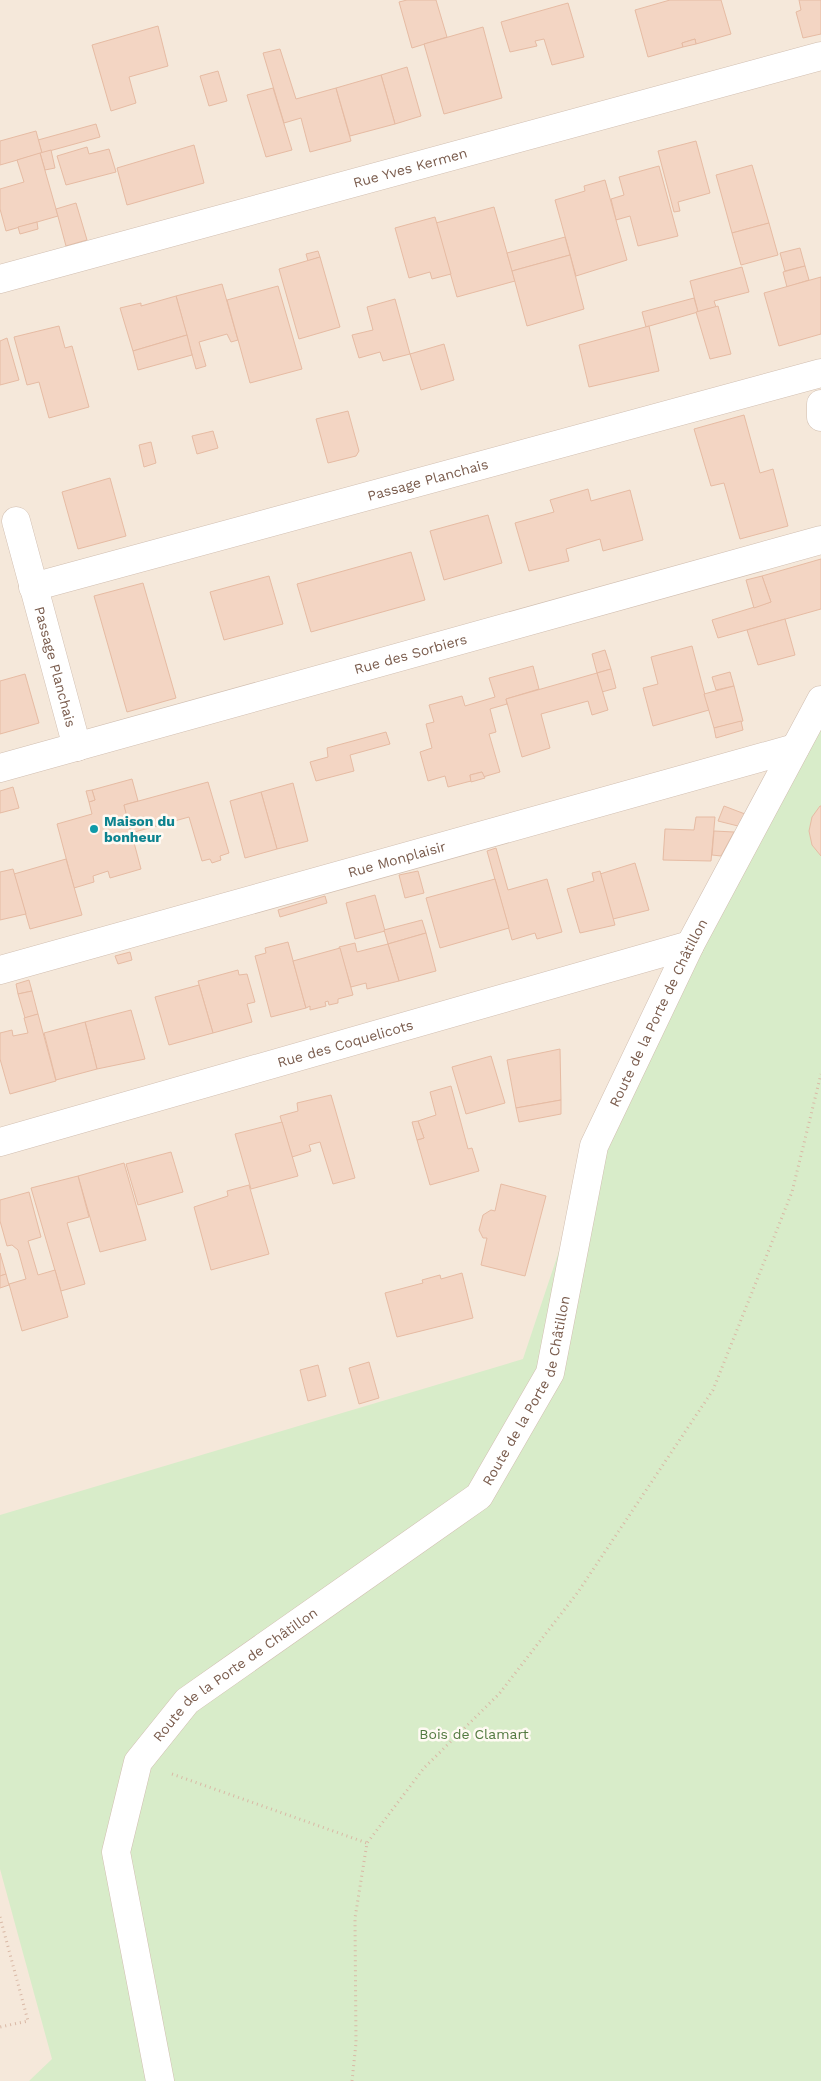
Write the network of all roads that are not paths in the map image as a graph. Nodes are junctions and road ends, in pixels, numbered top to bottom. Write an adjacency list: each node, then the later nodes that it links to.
1 (821, 56): 2 (street, Rue Yves Kermen)
2 (0, 279)
3 (821, 372): 8 (street, Passage Planchais)
4 (821, 404): 5 (street)
5 (821, 417)
6 (16, 521): 8 (street, Passage Planchais)
7 (821, 540): 10 (street, Rue des Sorbiers)
8 (33, 587): 10 (street, Passage Planchais)
9 (821, 700): 11 (street, Route de la Porte de Châtillon)
10 (77, 747): 12 (street, Rue des Sorbiers)
11 (795, 748): 13 (street, Route de la Porte de Châtillon); 14 (street, Rue Monplaisir)
12 (0, 768)
13 (690, 945): 15 (street, Rue des Coquelicots); 16 (street, Route de la Porte de Châtillon)
14 (0, 970)
15 (0, 1142)
16 (160, 2081)

